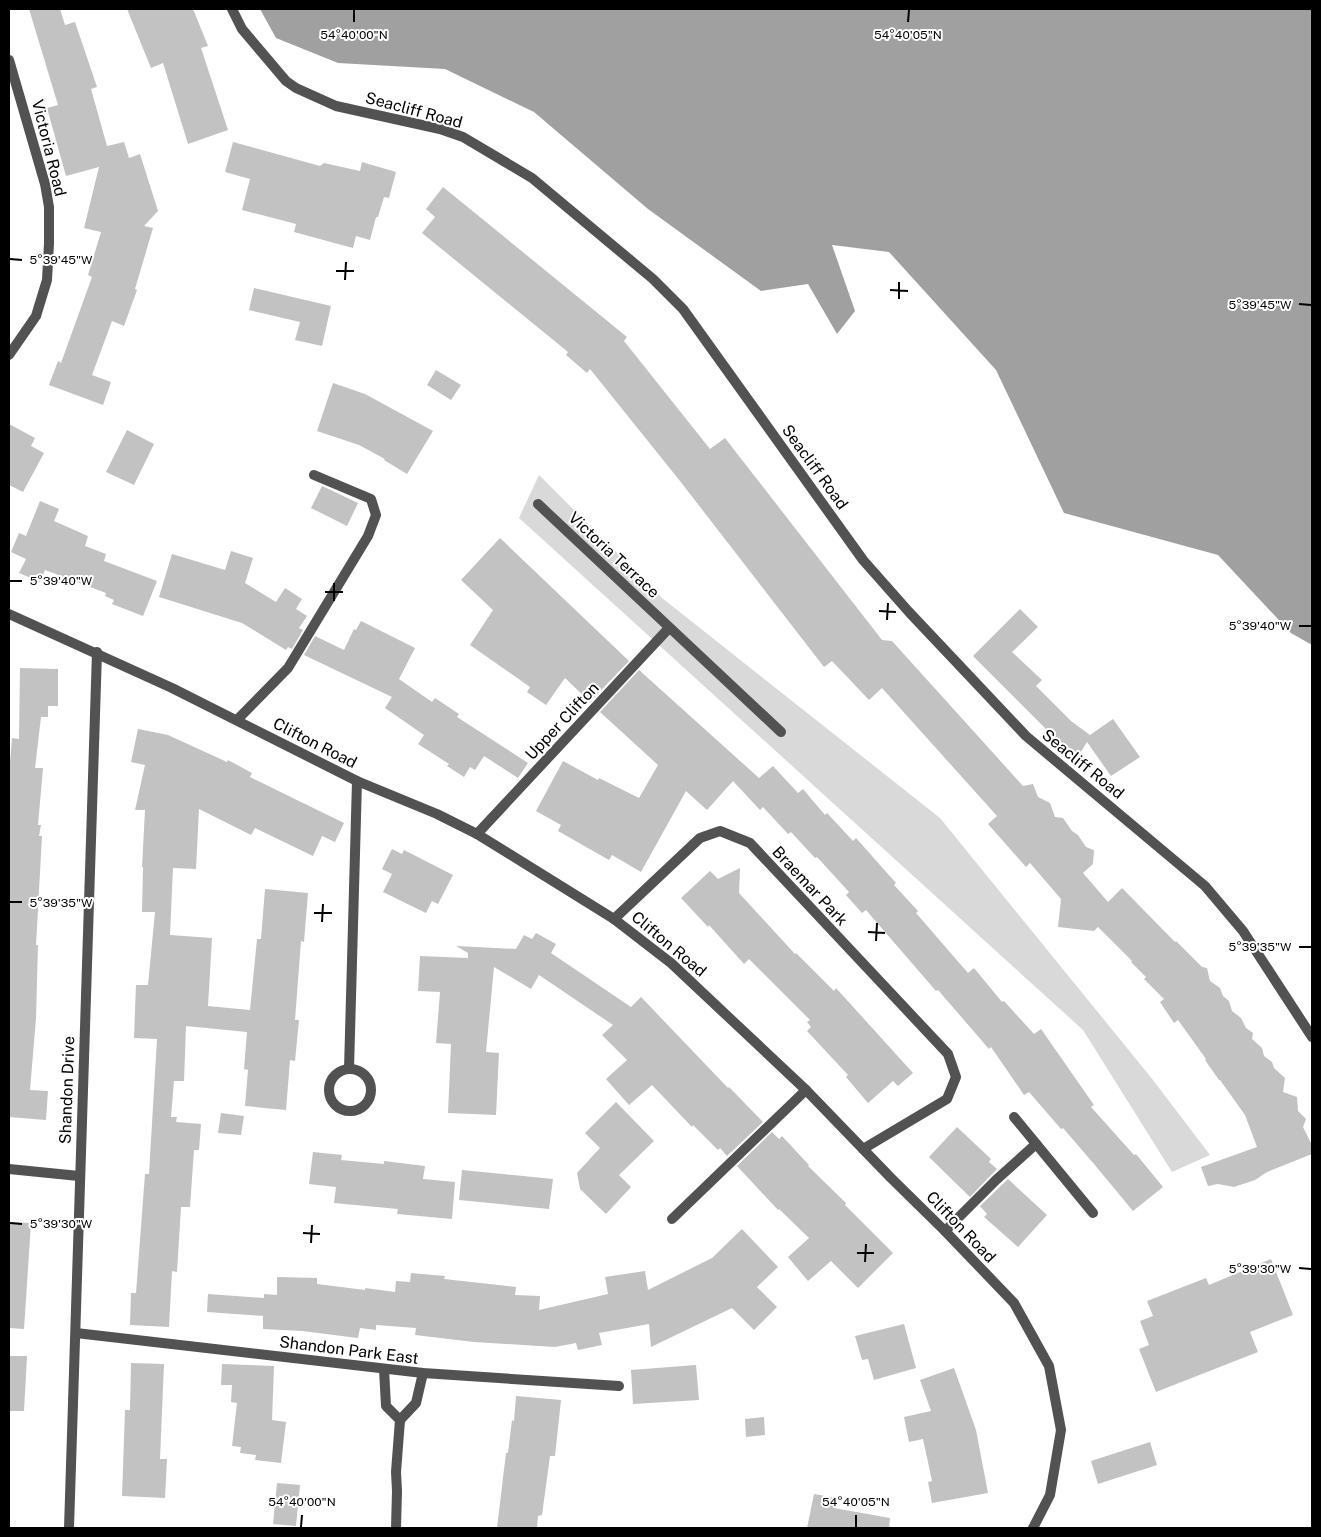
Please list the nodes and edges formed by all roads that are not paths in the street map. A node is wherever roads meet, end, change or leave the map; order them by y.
1 (232, 9) edge
2 (9, 60) edge
3 (9, 355) edge
4 (314, 475) dead end
5 (538, 504) dead end
6 (9, 614) edge
7 (669, 628) junction
8 (96, 652) junction
9 (237, 720) junction
10 (781, 732) dead end
11 (357, 781) junction
12 (477, 834) junction
13 (614, 919) junction
14 (1312, 1037) edge
15 (349, 1069) junction
16 (806, 1090) junction
17 (1014, 1117) dead end
18 (1036, 1144) junction
19 (863, 1149) junction
20 (9, 1169) edge
21 (79, 1176) junction
22 (1093, 1213) dead end
23 (672, 1219) dead end
24 (945, 1230) junction
25 (76, 1333) junction
26 (384, 1369) junction
27 (423, 1373) junction
28 (619, 1386) dead end
29 (400, 1420) junction
30 (69, 1528) edge
31 (396, 1528) edge
32 (1033, 1528) edge

1 - 14 street, Seacliff Road
2 - 3 street, Victoria Road
4 - 9 street
5 - 7 street, Victoria Terrace
6 - 8 street, Clifton Road
7 - 10 street, Victoria Terrace
7 - 12 street, Upper Clifton
8 - 9 street, Clifton Road
8 - 21 street, Shandon Drive
9 - 11 street, Clifton Road
11 - 12 street, Clifton Road
11 - 15 street
12 - 13 street, Clifton Road
13 - 16 street, Clifton Road
13 - 19 street, Braemar Park
15 - 15 street
16 - 19 street, Clifton Road
16 - 23 street
17 - 18 street
18 - 22 street
18 - 24 street
19 - 24 street, Clifton Road
20 - 21 street
21 - 25 street, Shandon Drive
24 - 32 street, Clifton Road
25 - 26 street, Shandon Park East
25 - 30 street, Shandon Drive
26 - 27 street, Shandon Park East
26 - 29 street
27 - 28 street, Shandon Park East
27 - 29 street
29 - 31 street

